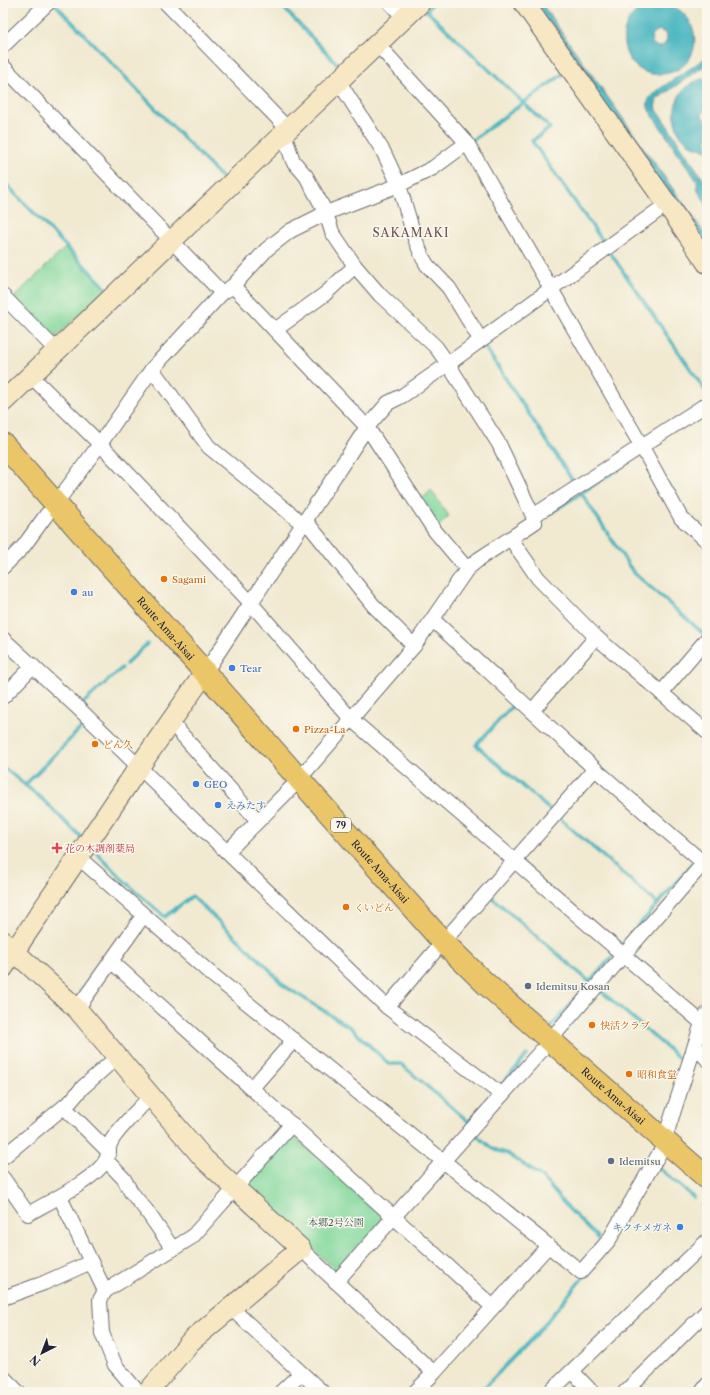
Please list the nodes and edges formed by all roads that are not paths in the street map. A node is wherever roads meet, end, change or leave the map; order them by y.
1 (48, 3) edge
2 (166, 3) edge
3 (390, 3) edge
4 (420, 3) edge
5 (524, 3) edge
6 (405, 18) junction
7 (378, 45) junction
8 (3, 46) edge
9 (3, 66) edge
10 (339, 82) junction
11 (286, 132) junction
12 (467, 143) junction
13 (399, 185) junction
14 (667, 204) junction
15 (326, 214) junction
16 (172, 241) junction
17 (707, 263) edge
18 (355, 266) junction
19 (228, 289) junction
20 (551, 289) junction
21 (3, 296) edge
22 (275, 330) junction
23 (480, 339) junction
24 (57, 351) junction
25 (448, 364) junction
26 (152, 369) junction
27 (31, 376) junction
28 (3, 402) edge
29 (705, 410) edge
30 (367, 427) junction
31 (3, 444) edge
32 (100, 444) junction
33 (642, 447) junction
34 (3, 465) edge
35 (50, 508) junction
36 (533, 516) junction
37 (304, 522) junction
38 (511, 539) junction
39 (707, 541) edge
40 (3, 567) edge
41 (467, 569) junction
42 (250, 602) junction
43 (433, 620) junction
44 (596, 637) junction
45 (707, 638) edge
46 (3, 639) edge
47 (414, 646) junction
48 (33, 666) junction
49 (201, 677) junction
50 (661, 693) junction
51 (3, 697) edge
52 (532, 711) junction
53 (351, 719) junction
54 (170, 721) junction
55 (707, 732) edge
56 (139, 767) junction
57 (595, 768) junction
58 (295, 783) junction
59 (258, 821) junction
60 (227, 852) junction
61 (78, 857) junction
62 (516, 860) junction
63 (706, 863) edge
64 (143, 916) junction
65 (9, 946) edge
66 (439, 946) junction
67 (625, 954) junction
68 (111, 961) junction
69 (3, 968) edge
70 (387, 1007) junction
71 (77, 1009) junction
72 (705, 1019) edge
73 (294, 1040) junction
74 (545, 1046) junction
75 (695, 1046) junction
76 (117, 1057) junction
77 (707, 1059) edge
78 (252, 1088) junction
79 (502, 1095) junction
80 (152, 1096) junction
81 (64, 1107) junction
82 (292, 1124) junction
83 (661, 1147) junction
84 (108, 1156) junction
85 (3, 1157) edge
86 (444, 1161) junction
87 (3, 1178) edge
88 (707, 1178) edge
89 (234, 1187) junction
90 (707, 1196) edge
91 (60, 1197) junction
92 (394, 1217) junction
93 (707, 1241) edge
94 (548, 1246) junction
95 (173, 1249) junction
96 (302, 1249) junction
97 (91, 1262) junction
98 (336, 1282) junction
99 (105, 1291) junction
100 (3, 1298) edge
101 (493, 1307) junction
102 (231, 1308) junction
103 (707, 1311) edge
104 (572, 1371) junction
105 (301, 1373) junction
106 (434, 1373) junction
107 (3, 1377) edge
108 (707, 1385) edge
109 (18, 1392) edge
110 (138, 1392) edge
111 (148, 1392) edge
112 (281, 1392) edge
113 (322, 1392) edge
114 (415, 1392) edge
115 (550, 1392) edge
116 (592, 1392) edge
117 (625, 1392) edge
118 (702, 1392) edge

1 - 8 street
2 - 11 street
3 - 6 street
4 - 6 street
5 - 14 street
6 - 7 street
7 - 10 street
7 - 12 street
9 - 16 street
10 - 11 street
10 - 13 street
11 - 15 street
11 - 16 street
12 - 13 street
12 - 20 street
13 - 15 street
13 - 23 street
14 - 17 street
14 - 20 street
15 - 18 street
15 - 19 street
16 - 19 street
16 - 24 street
18 - 22 street
18 - 25 street
19 - 22 street
19 - 26 street
20 - 23 street
20 - 33 street
21 - 24 street
22 - 30 street
23 - 25 street
24 - 27 street
25 - 30 street
25 - 36 street
26 - 32 street
26 - 37 street
27 - 28 street
27 - 32 street
29 - 33 street
30 - 37 street
30 - 41 street
31 - 35 main road, Route Ama-Aisai / 79
32 - 35 street
32 - 42 street
33 - 36 street
33 - 39 street
34 - 35 main road, Route Ama-Aisai / 79
35 - 40 street
35 - 49 main road, Route Ama-Aisai / 79
36 - 38 street
37 - 42 street
37 - 47 street
38 - 41 street
38 - 44 street
41 - 43 street
42 - 49 street
42 - 53 street
43 - 47 street
43 - 52 street
44 - 50 street
44 - 52 street
45 - 50 street
46 - 48 street
47 - 53 street
48 - 51 street
48 - 56 street
49 - 54 street
49 - 58 main road, Route Ama-Aisai / 79
50 - 55 street
52 - 57 street
53 - 58 street
53 - 62 street
54 - 56 street
54 - 59 street
56 - 60 street
56 - 61 street
57 - 62 street
57 - 63 street
58 - 59 street
58 - 66 main road, Route Ama-Aisai / 79
59 - 60 street
60 - 70 street
61 - 64 street
61 - 65 street
62 - 66 street
62 - 67 street
63 - 67 street
64 - 68 street
64 - 73 street
65 - 69 street
65 - 71 street
66 - 70 street
66 - 74 main road, Route Ama-Aisai / 79
67 - 72 street
67 - 74 street
68 - 71 street
68 - 78 street
70 - 79 street
71 - 76 street
72 - 75 street
73 - 78 street
73 - 86 street
74 - 79 street
74 - 83 main road, Route Ama-Aisai / 79
75 - 77 street
75 - 83 street
76 - 80 street
76 - 81 street
78 - 82 street
79 - 86 street
80 - 84 street
80 - 89 street
81 - 84 street
81 - 85 street
82 - 89 street
82 - 92 street
83 - 88 main road, Route Ama-Aisai / 79
83 - 90 main road, Route Ama-Aisai / 79
83 - 94 street
84 - 91 street
84 - 95 street
86 - 92 street
86 - 94 street
87 - 91 street
89 - 95 street
89 - 96 street
91 - 97 street
92 - 98 street
92 - 101 street
93 - 104 street
94 - 101 street
95 - 99 street
96 - 98 street
96 - 102 street
97 - 99 street
97 - 100 street
98 - 106 street
99 - 110 street
101 - 106 street
102 - 105 street
102 - 111 street
103 - 117 street
104 - 115 street
104 - 116 street
105 - 112 street
105 - 113 street
106 - 114 street
107 - 109 street
108 - 118 street

